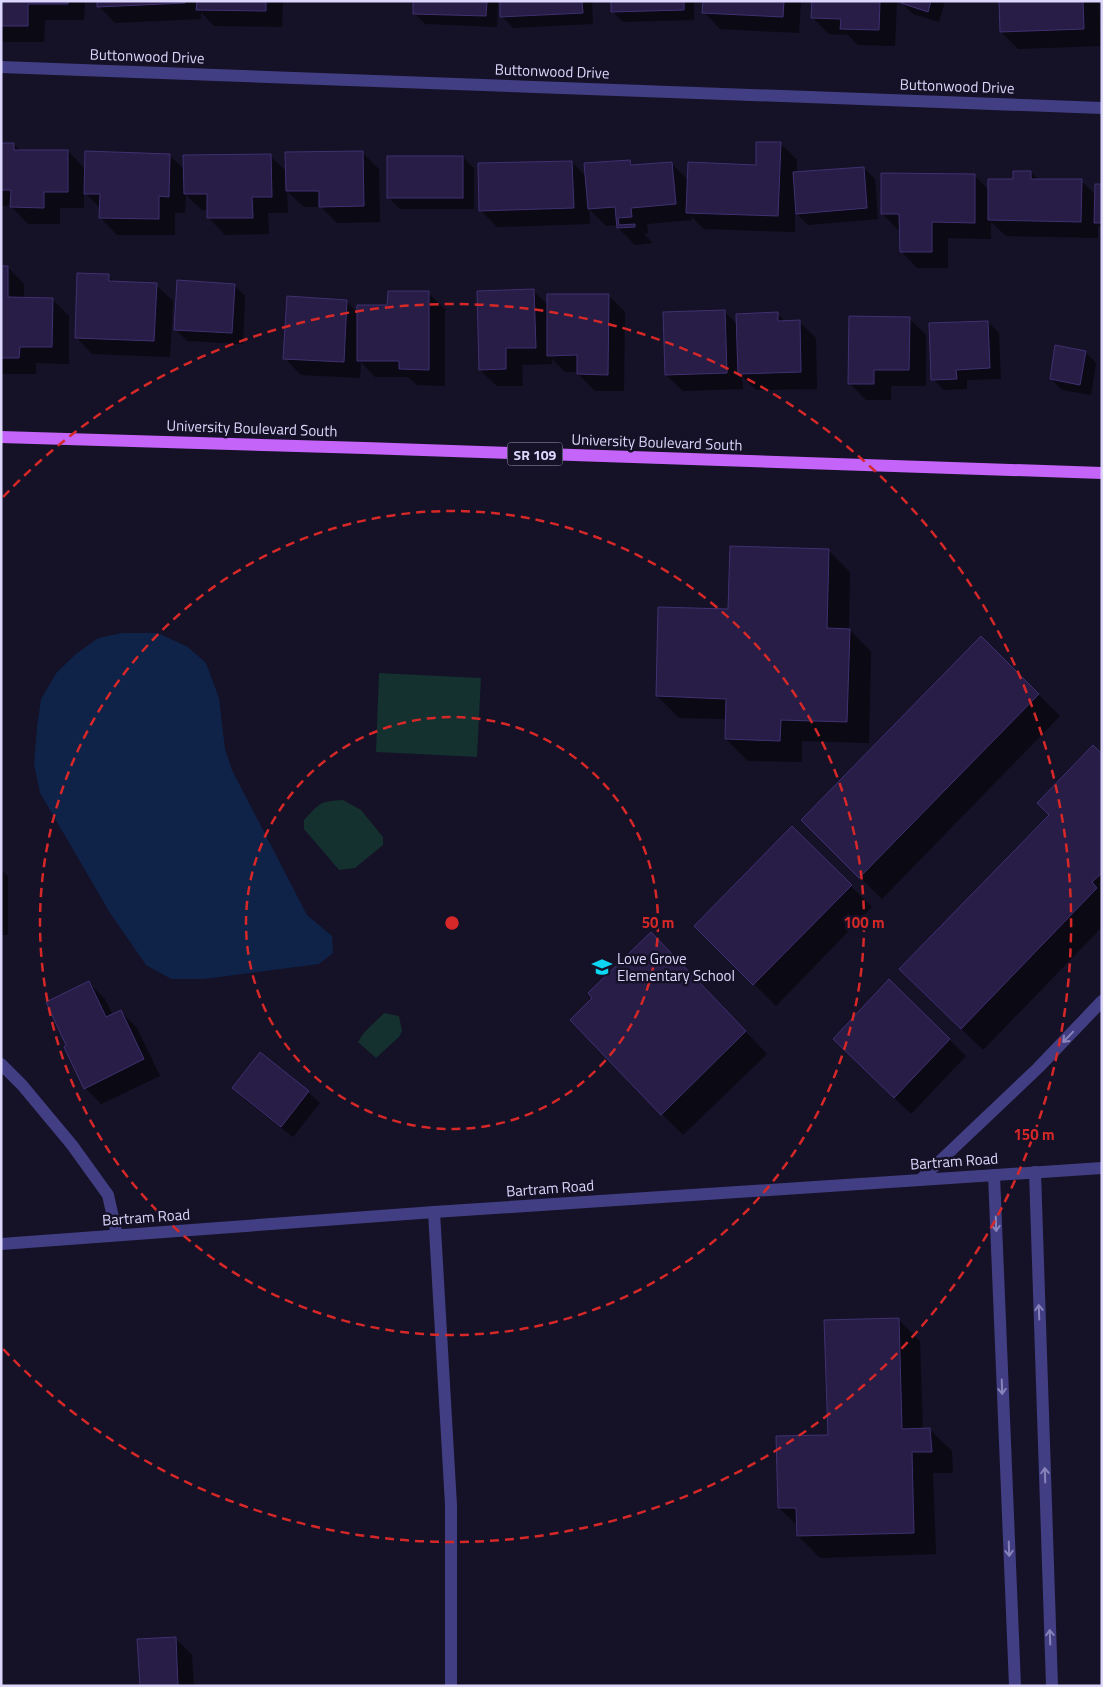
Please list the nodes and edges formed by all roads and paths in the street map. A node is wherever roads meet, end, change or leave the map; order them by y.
1 (1, 67) edge
2 (1102, 108) edge
3 (1, 437) edge
4 (1102, 473) edge
5 (1102, 1002) edge
6 (1, 1064) edge
7 (1102, 1168) edge
8 (1035, 1172) junction
9 (994, 1176) junction
10 (920, 1180) junction
11 (434, 1212) junction
12 (117, 1235) junction
13 (1, 1244) edge
14 (451, 1686) edge
15 (1015, 1686) edge
16 (1052, 1686) edge

1 - 2 street, Buttonwood Drive
3 - 4 main road, University Boulevard South / SR 109
5 -> 10 street
6 - 12 street
7 - 8 street, Bartram Road
8 - 9 street, Bartram Road
16 -> 8 street
9 - 10 street, Bartram Road
9 -> 15 street
10 - 11 street, Bartram Road
11 - 12 street, Bartram Road
11 - 14 street
12 - 13 street, Bartram Road

